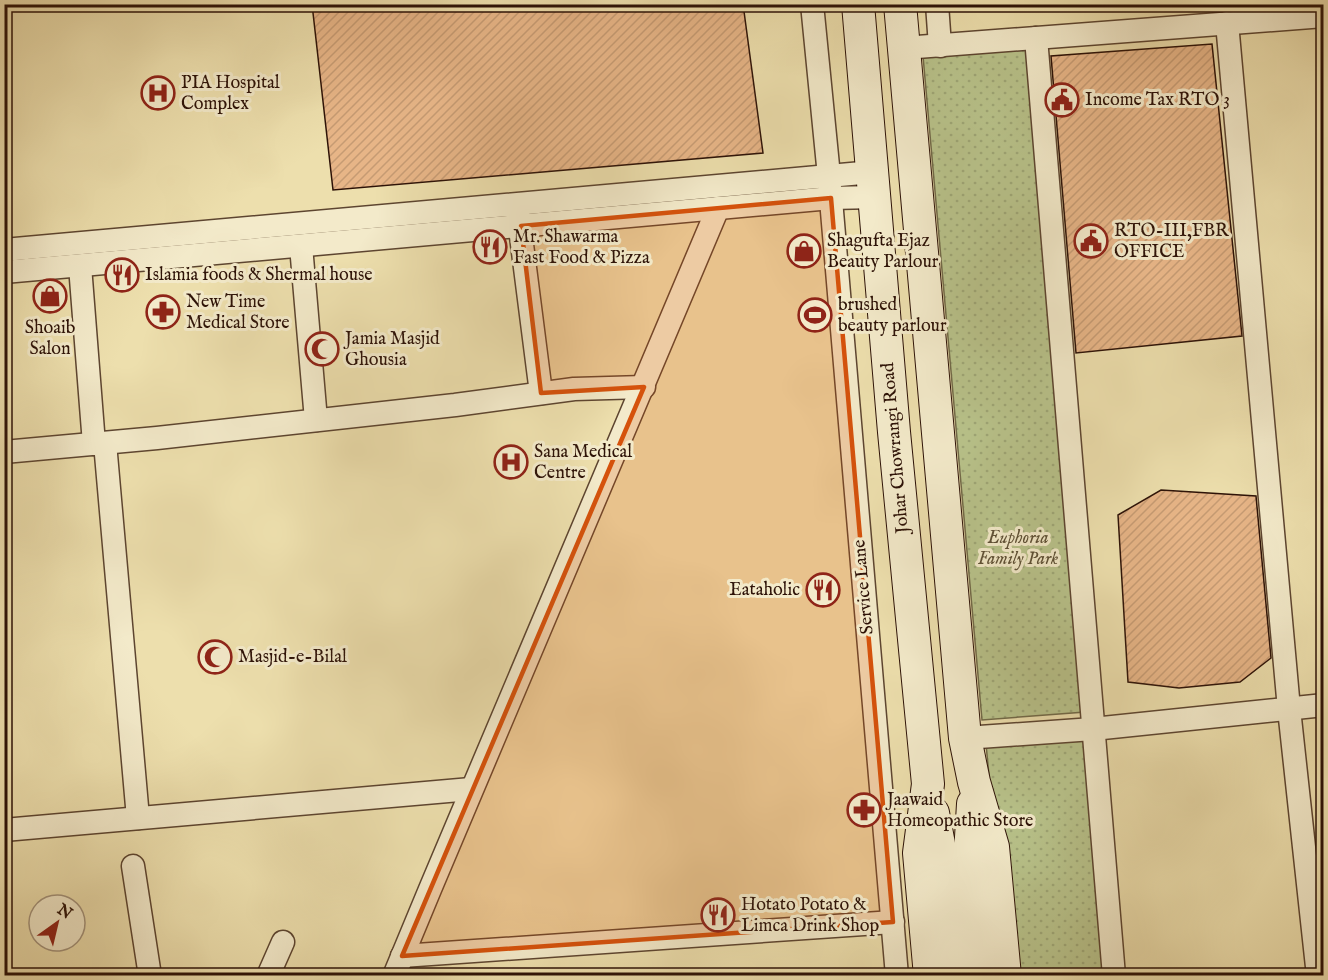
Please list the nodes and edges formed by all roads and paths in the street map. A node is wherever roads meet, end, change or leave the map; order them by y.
1 (813, 4) edge
2 (858, 4) edge
3 (900, 4) edge
4 (937, 4) edge
5 (1323, 16) edge
6 (1227, 23) junction
7 (1036, 38) junction
8 (940, 46) junction
9 (904, 48) junction
10 (874, 185) junction
11 (830, 187) junction
12 (718, 208) junction
13 (518, 215) junction
14 (301, 246) junction
15 (4, 250) edge
16 (80, 266) junction
17 (4, 273) edge
18 (644, 387) junction
19 (541, 393) junction
20 (316, 420) junction
21 (99, 443) junction
22 (4, 452) edge
23 (1323, 705) edge
24 (1289, 709) junction
25 (1093, 729) junction
26 (965, 738) junction
27 (974, 782) junction
28 (928, 784) junction
29 (471, 789) junction
30 (138, 818) junction
31 (4, 830) edge
32 (134, 866) dead end
33 (893, 922) junction
34 (283, 942) dead end
35 (398, 966) edge
36 (150, 975) edge
37 (268, 975) edge
38 (897, 975) edge
39 (930, 975) edge
40 (953, 975) edge
41 (980, 975) edge
42 (1005, 975) edge
43 (1114, 975) edge
44 (1318, 975) edge

1 - 11 street, Service Lane
2 - 10 main road, Johar Chowrangi Road
3 - 9 main road
4 - 8 street
5 - 6 street
6 - 7 street
6 - 24 street
7 - 8 street
7 - 25 street
8 - 9 street
9 - 26 main road
10 - 11 street
10 - 28 main road, Johar Chowrangi Road
11 - 12 street
11 - 13 street
11 - 33 street, Service Lane
12 - 13 street
12 - 18 street
13 - 14 street
13 - 15 street
13 - 19 street
14 - 16 street
14 - 20 street
16 - 17 street
16 - 21 street
18 - 19 street
18 - 29 street
19 - 20 street
20 - 21 street
21 - 22 street
21 - 30 street
23 - 24 street
24 - 25 street
24 - 44 street
25 - 26 street
25 - 43 street
26 - 27 main road
27 - 41 main road
27 - 42 main road
28 - 39 main road, Johar Chowrangi Road
28 - 40 main road, Johar Chowrangi Road
29 - 30 street
29 - 35 street
30 - 31 street
32 - 36 street
33 - 35 street
33 - 38 street, Service Lane
34 - 37 street

